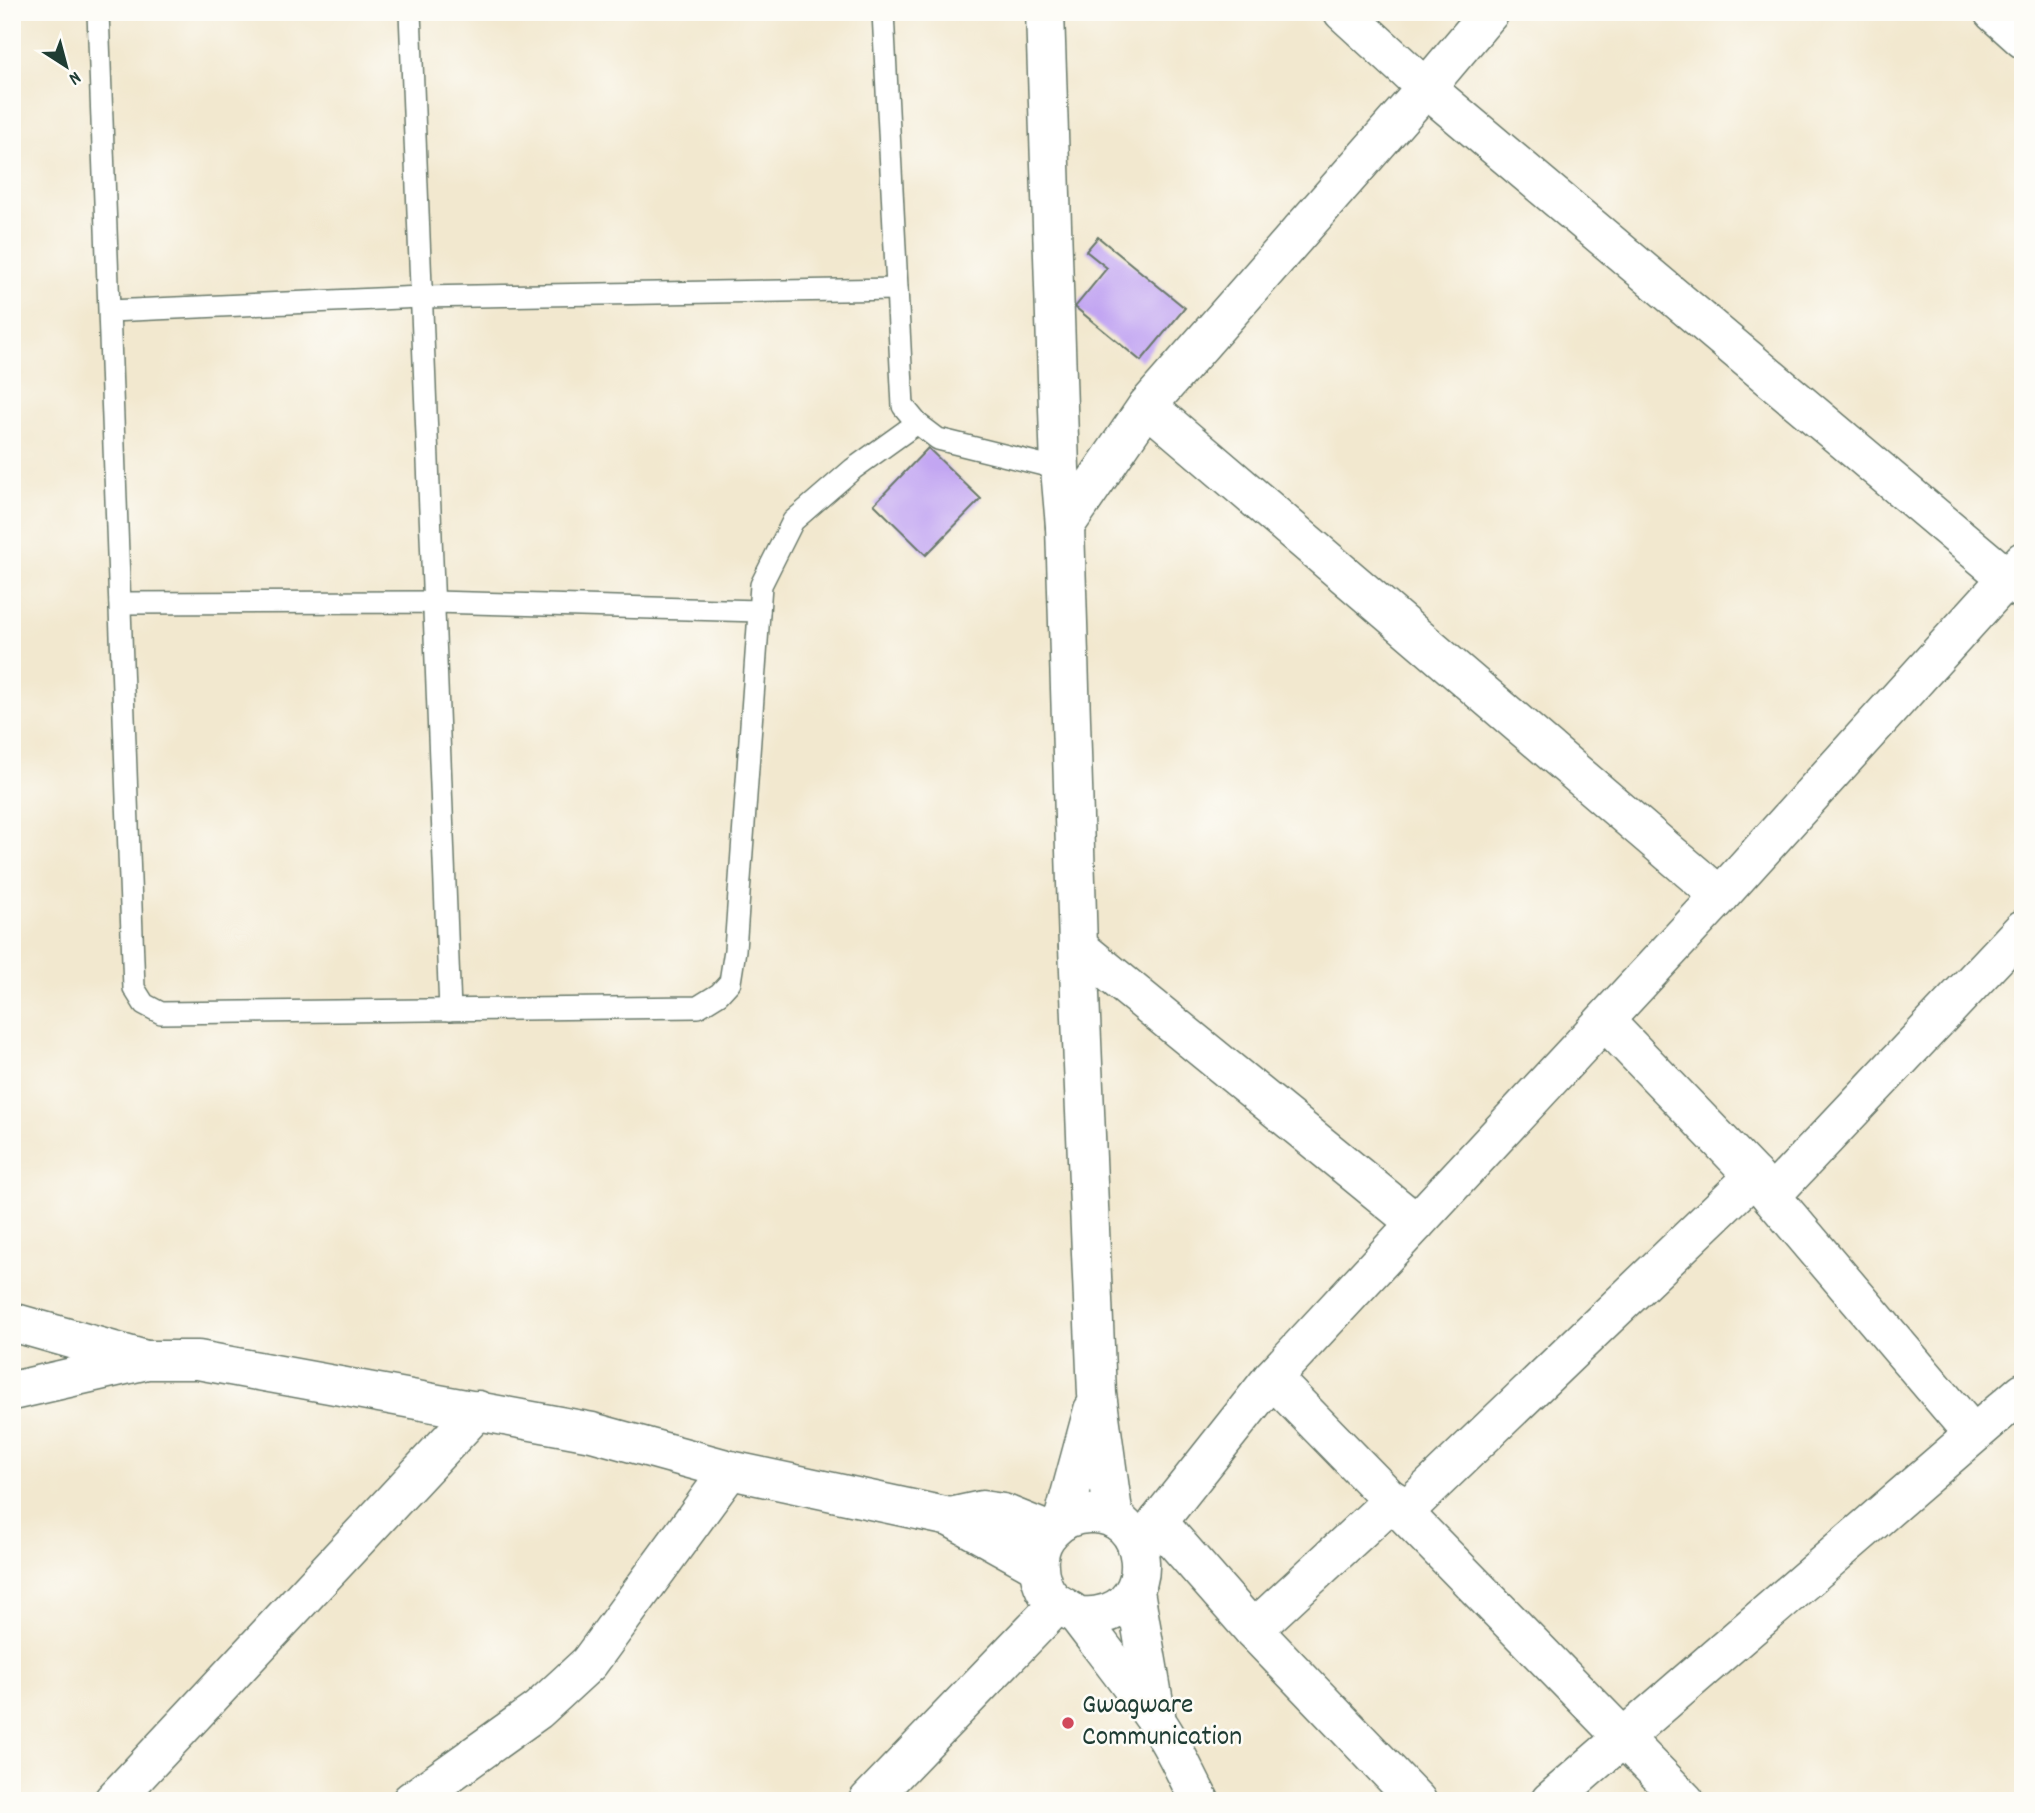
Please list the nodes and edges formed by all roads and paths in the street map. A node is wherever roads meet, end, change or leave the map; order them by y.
1 (98, 12) edge
2 (410, 12) edge
3 (883, 12) edge
4 (1045, 12) edge
5 (1343, 12) edge
6 (1490, 12) edge
7 (1993, 12) edge
8 (2023, 39) edge
9 (1426, 88) junction
10 (897, 289) junction
11 (421, 297) junction
12 (110, 311) junction
13 (1147, 406) junction
14 (918, 423) junction
15 (1060, 469) junction
16 (1065, 526) junction
17 (2018, 577) edge
18 (434, 602) junction
19 (120, 603) junction
20 (759, 611) junction
21 (1720, 896) junction
22 (2023, 929) edge
23 (1078, 947) junction
24 (450, 1010) junction
25 (1605, 1021) junction
26 (1763, 1186) junction
27 (1416, 1223) junction
28 (12, 1322) edge
29 (147, 1360) junction
30 (1272, 1378) junction
31 (12, 1391) edge
32 (2023, 1392) edge
33 (1097, 1394) junction
34 (478, 1410) junction
35 (1973, 1434) junction
36 (730, 1470) junction
37 (1398, 1506) junction
38 (1114, 1519) junction
39 (1149, 1535) junction
40 (1050, 1540) junction
41 (1135, 1591) junction
42 (1068, 1610) junction
43 (1253, 1630) junction
44 (1158, 1723) junction
45 (1624, 1737) junction
46 (113, 1801) edge
47 (411, 1801) edge
48 (868, 1801) edge
49 (1200, 1801) edge
50 (1417, 1801) edge
51 (1550, 1801) edge
52 (1685, 1801) edge

1 - 12 lane
2 - 11 lane
3 - 10 lane
4 - 15 street
5 - 9 street
6 - 9 street
7 - 8 street
9 - 13 street
9 - 17 street
10 - 11 lane
10 - 14 lane
11 - 12 lane
11 - 18 lane
12 - 19 lane
13 - 16 street
13 - 21 street
14 - 15 lane
14 - 20 lane
15 - 16 street
16 - 23 street
17 - 21 street
18 - 19 lane
18 - 20 lane
18 - 24 lane
19 - 24 lane
20 - 24 lane
21 - 25 street
22 - 26 street
23 - 27 street
23 - 33 street
25 - 26 street
25 - 27 street
26 - 35 street
26 - 37 street
27 - 30 street
28 - 29 street
29 - 31 street
29 - 34 street
30 - 37 street
30 - 39 street
32 - 35 street
33 - 38 street
33 - 40 street
34 - 36 street
34 - 46 street
35 - 45 street
36 - 40 street
36 - 47 street
37 - 43 street
37 - 45 street
38 - 39 street
38 - 40 street
39 - 41 street
39 - 43 street
40 - 42 street
41 - 42 street
41 - 44 street
42 - 44 street
42 - 48 street
43 - 50 street
44 - 49 street
45 - 51 street
45 - 52 street

